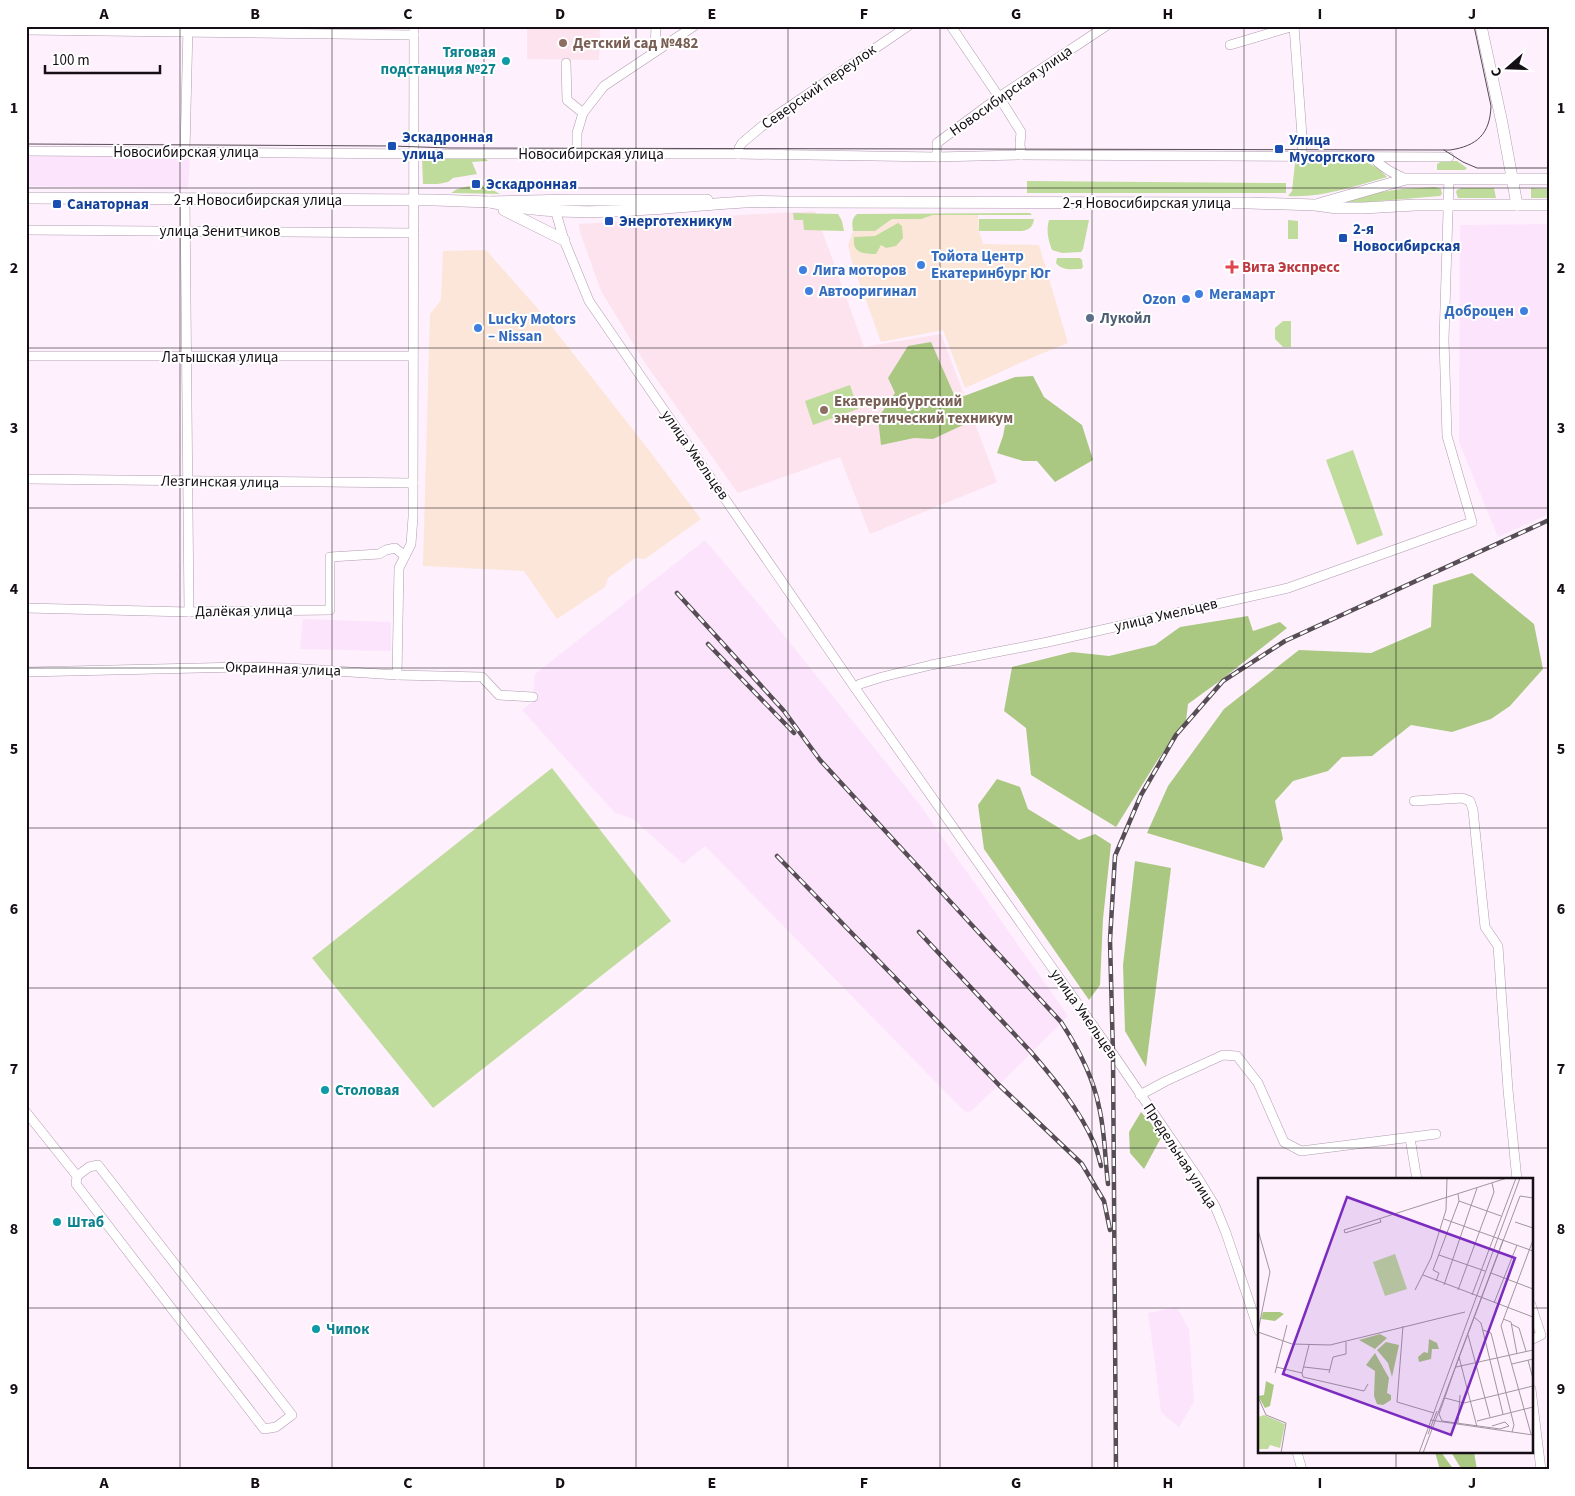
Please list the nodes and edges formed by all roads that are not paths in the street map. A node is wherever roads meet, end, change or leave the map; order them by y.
1 (656, 26) edge
2 (694, 26) edge
3 (908, 26) edge
4 (951, 26) edge
5 (1106, 26) edge
6 (1294, 26) edge
7 (1481, 26) edge
8 (188, 29) edge
9 (26, 30) edge
10 (414, 30) edge
11 (1230, 45) dead end
12 (655, 52) junction
13 (566, 63) dead end
14 (999, 97) junction
15 (583, 113) junction
16 (26, 151) edge
17 (185, 151) junction
18 (413, 154) junction
19 (577, 154) junction
20 (738, 154) junction
21 (1021, 155) junction
22 (1302, 156) junction
23 (937, 157) junction
24 (1373, 157) junction
25 (1449, 157) dead end
26 (1512, 178) junction
27 (1549, 178) edge
28 (1406, 179) junction
29 (1449, 179) junction
30 (26, 198) edge
31 (185, 200) junction
32 (414, 200) junction
33 (553, 200) junction
34 (489, 202) junction
35 (745, 202) junction
36 (1315, 205) junction
37 (1449, 205) junction
38 (1517, 205) junction
39 (1549, 205) edge
40 (555, 212) junction
41 (26, 230) edge
42 (185, 230) junction
43 (414, 233) junction
44 (564, 240) junction
45 (26, 356) edge
46 (413, 356) junction
47 (186, 357) junction
48 (26, 479) edge
49 (188, 482) junction
50 (413, 484) junction
51 (405, 556) junction
52 (26, 608) edge
53 (189, 612) junction
54 (26, 672) edge
55 (397, 675) junction
56 (855, 688) junction
57 (533, 697) dead end
58 (1414, 801) dead end
59 (1140, 1095) junction
60 (26, 1112) edge
61 (1436, 1134) dead end
62 (1410, 1138) junction
63 (77, 1176) junction
64 (1417, 1178) edge
65 (1517, 1178) edge
66 (1532, 1307) edge
67 (1258, 1328) edge
68 (1532, 1340) edge
69 (1532, 1397) edge
70 (1298, 1454) edge
71 (1302, 1470) edge
72 (1541, 1470) edge

1 - 12 street
2 - 12 street
3 - 20 street, Северский переулок
4 - 14 street
5 - 14 street, Новосибирская улица
6 - 11 street
6 - 22 street
7 - 26 main road
8 - 9 street
8 - 10 street
8 - 17 street
10 - 18 street
12 - 15 street
13 - 15 street
14 - 21 street
14 - 23 street, Новосибирская улица
15 - 19 street
16 - 17 street, Новосибирская улица
17 - 18 street, Новосибирская улица
18 - 19 street, Новосибирская улица
18 - 32 street
19 - 20 street, Новосибирская улица
20 - 23 street, Новосибирская улица
21 - 22 street
21 - 23 street
22 - 24 street
24 - 25 street
24 - 28 street
26 - 27 main road
26 - 29 main road
26 - 38 main road
28 - 29 main road
28 - 36 main road
29 - 37 street
30 - 31 main road, 2-я Новосибирская улица
31 - 32 main road, 2-я Новосибирская улица
31 - 42 street
32 - 34 main road, 2-я Новосибирская улица
32 - 43 street
33 - 34 main road, 2-я Новосибирская улица
33 - 35 main road, 2-я Новосибирская улица
33 - 40 street, улица Умельцев
34 - 40 main road, 2-я Новосибирская улица
34 - 44 main road
35 - 36 main road, 2-я Новосибирская улица
35 - 40 main road, 2-я Новосибирская улица
36 - 37 main road, 2-я Новосибирская улица
37 - 38 main road, 2-я Новосибирская улица
37 - 56 street, улица Умельцев
38 - 39 main road, 2-я Новосибирская улица
40 - 44 street, улица Умельцев
41 - 42 street, улица Зенитчиков
42 - 43 street, улица Зенитчиков
42 - 47 street
43 - 46 street
44 - 56 street, улица Умельцев
45 - 47 street, Латышская улица
46 - 47 street, Латышская улица
46 - 50 street
47 - 49 street
48 - 49 street, Лезгинская улица
49 - 50 street, Лезгинская улица
49 - 53 street
50 - 51 street
51 - 53 street, Далёкая улица
51 - 55 street
52 - 53 street, Далёкая улица
54 - 55 street, Окраинная улица
55 - 57 street, Окраинная улица
56 - 59 street, улица Умельцев
58 - 65 street
59 - 62 street
59 - 67 street, Предельная улица
60 - 63 street
61 - 62 street
62 - 64 street
63 - 63 street
66 - 68 street
69 - 72 street
70 - 71 street

